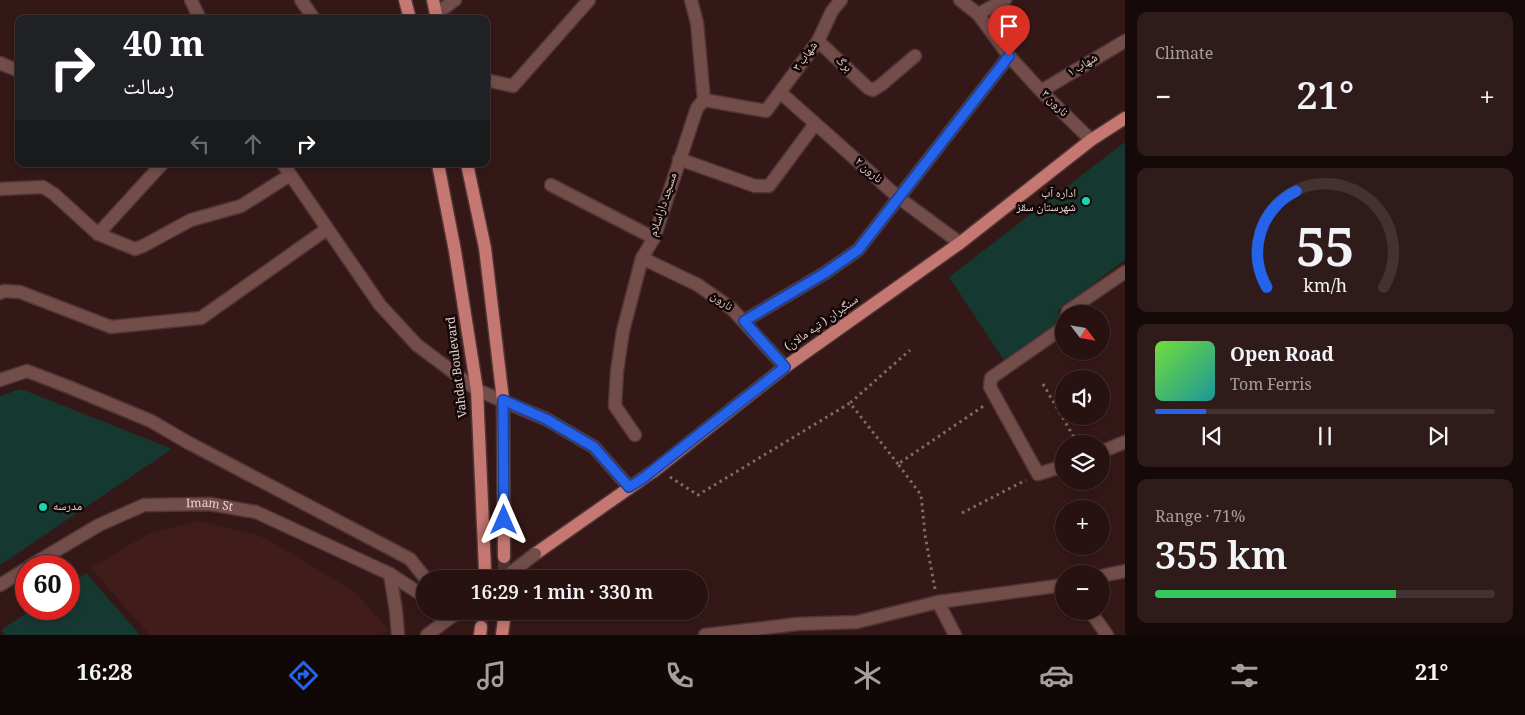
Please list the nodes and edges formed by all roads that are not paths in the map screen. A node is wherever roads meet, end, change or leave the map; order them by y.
1 (191, 0) edge
2 (301, 0) edge
3 (405, 0) edge
4 (432, 0) edge
5 (455, 0) edge
6 (589, 0) edge
7 (690, 0) edge
8 (841, 0) edge
9 (960, 0) edge
10 (1005, 0) edge
11 (829, 6) edge
12 (978, 14) junction
13 (198, 15) edge
14 (311, 15) edge
15 (409, 15) edge
16 (437, 15) edge
17 (438, 15) edge
18 (1125, 40) edge
19 (818, 41) junction
20 (915, 56) dead end
21 (1009, 56) junction
22 (0, 63) edge
23 (15, 69) edge
24 (490, 81) edge
25 (1041, 91) junction
26 (780, 93) junction
27 (704, 100) junction
28 (1125, 118) edge
29 (815, 124) junction
30 (1091, 140) junction
31 (679, 159) junction
32 (159, 167) edge
33 (285, 167) edge
34 (439, 167) edge
35 (468, 167) edge
36 (290, 175) junction
37 (551, 185) dead end
38 (0, 189) edge
39 (899, 198) junction
40 (327, 229) junction
41 (98, 234) junction
42 (654, 238) junction
43 (960, 244) junction
44 (642, 258) junction
45 (1125, 272) edge
46 (0, 293) edge
47 (1077, 305) edge
48 (744, 321) junction
49 (1055, 333) edge
50 (785, 367) junction
51 (0, 380) edge
52 (477, 390) junction
53 (503, 400) junction
54 (635, 434) dead end
55 (1125, 442) edge
56 (1110, 448) edge
57 (1055, 469) edge
58 (629, 487) junction
59 (536, 554) joint
60 (49, 555) edge
61 (504, 557) tunnel mouth
62 (419, 570) edge
63 (485, 570) dead end
64 (515, 570) edge
65 (1125, 571) edge
66 (390, 574) junction
67 (1110, 574) edge
68 (15, 576) edge
69 (0, 585) edge
70 (1055, 586) edge
71 (416, 591) edge
72 (938, 602) junction
73 (444, 620) edge
74 (504, 620) edge
75 (1096, 620) edge
76 (797, 624) junction
77 (398, 635) edge
78 (427, 635) edge
79 (502, 635) edge
80 (705, 635) edge
81 (805, 635) edge
82 (955, 635) edge
83 (1107, 635) edge

1 - 13 street
2 - 14 street
3 - 15 main road
4 - 16 main road
5 - 17 street
6 - 24 street
7 - 27 street
8 - 11 street, شهاب ۳
9 - 12 street, نارون ۳
10 - 12 street
11 - 19 street, شهاب ۳
12 - 21 street, نارون ۳
18 - 25 street, شهاب ۱
19 - 20 street, برگ
19 - 26 street, شهاب ۳
21 - 25 street, نارون ۳
21 - 39 street
22 - 23 street
25 - 30 street, نارون ۳
26 - 27 street, شهاب ۳
26 - 29 street, نارون ۲
27 - 31 street, مسجد داراسلام
28 - 30 main road, سنگبران ( تپه مالان)
29 - 31 street
29 - 39 street, نارون ۲
30 - 43 main road, سنگبران ( تپه مالان)
31 - 42 street, مسجد داراسلام
32 - 41 street
33 - 36 street
34 - 52 main road, Vahdat Boulevard
35 - 53 main road
36 - 40 street
36 - 41 street
37 - 42 street
38 - 41 street
39 - 43 street, نارون ۲
39 - 48 street
40 - 46 street
40 - 52 street
42 - 44 street, مسجد داراسلام
43 - 50 main road, سنگبران ( تپه مالان)
44 - 48 street, نارون
44 - 54 street, مسجد داراسلام
45 - 47 street
48 - 50 street, نارون
49 - 57 street
50 - 58 main road, سنگبران ( تپه مالان)
51 - 62 street
52 - 53 street
52 - 63 main road, Vahdat Boulevard
53 - 58 street
53 - 61 main road
55 - 56 street
58 - 59 main road, سنگبران ( تپه مالان)
59 - 64 street, bridge
60 - 66 street, Imam St
65 - 67 street
66 - 71 street, Imam St
66 - 77 street
68 - 69 street
70 - 72 street
72 - 76 street
72 - 82 street
73 - 78 street
74 - 79 main road
75 - 83 street
76 - 80 street
76 - 81 street

